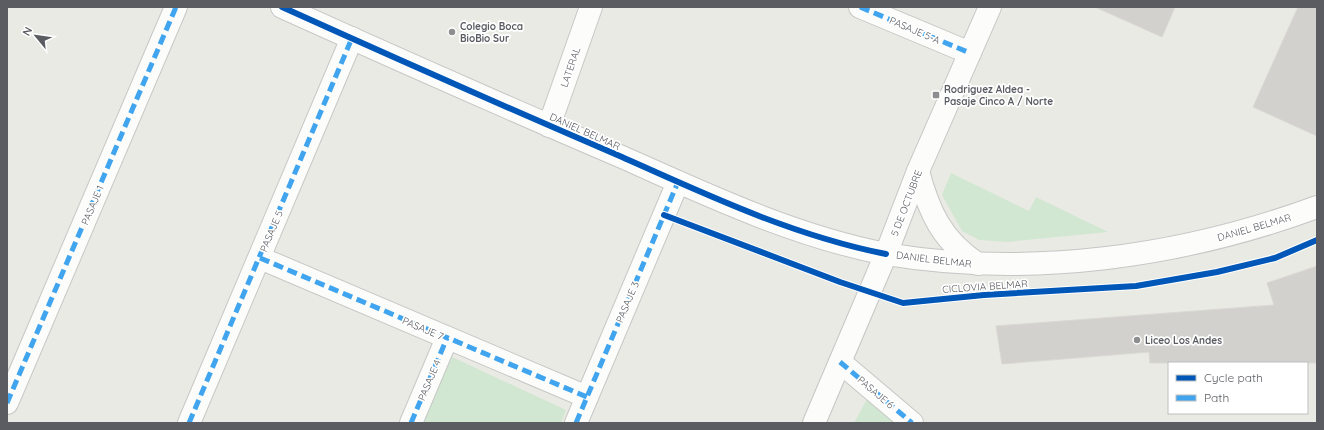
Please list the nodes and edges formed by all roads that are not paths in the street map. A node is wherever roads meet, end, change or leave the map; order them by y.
1 (176, 7) edge
2 (282, 7) edge
3 (591, 7) edge
4 (860, 7) edge
5 (990, 7) edge
6 (352, 38) junction
7 (970, 53) junction
8 (550, 126) junction
9 (918, 171) junction
10 (678, 182) junction
11 (1317, 207) edge
12 (886, 254) junction
13 (260, 258) junction
14 (978, 264) junction
15 (447, 338) junction
16 (840, 362) junction
17 (587, 397) junction
18 (7, 403) edge
19 (189, 423) edge
20 (411, 423) edge
21 (576, 423) edge
22 (814, 423) edge
23 (912, 423) edge

1 - 18 street, PASAJE 1
2 - 6 street, DANIEL BELMAR
3 - 8 street, LATERAL
4 - 7 street, PASAJE 5-A
5 - 7 street, 5 DE OCTUBRE
6 - 8 street, DANIEL BELMAR
6 - 13 street, PASAJE 5
7 - 9 street, 5 DE OCTUBRE
8 - 10 street, DANIEL BELMAR
9 - 12 street, 5 DE OCTUBRE
9 - 14 street
10 - 12 street, DANIEL BELMAR
10 - 17 street, PASAJE 3
11 - 14 street, DANIEL BELMAR
12 - 14 street, DANIEL BELMAR
12 - 16 street, 5 DE OCTUBRE
13 - 15 street, PASAJE 7
13 - 19 street, PASAJE 5
15 - 17 street, PASAJE 7
15 - 20 street, PASAJE 4
16 - 22 street, 5 DE OCTUBRE
16 - 23 street, PASAJE 6
17 - 21 street, PASAJE 3

